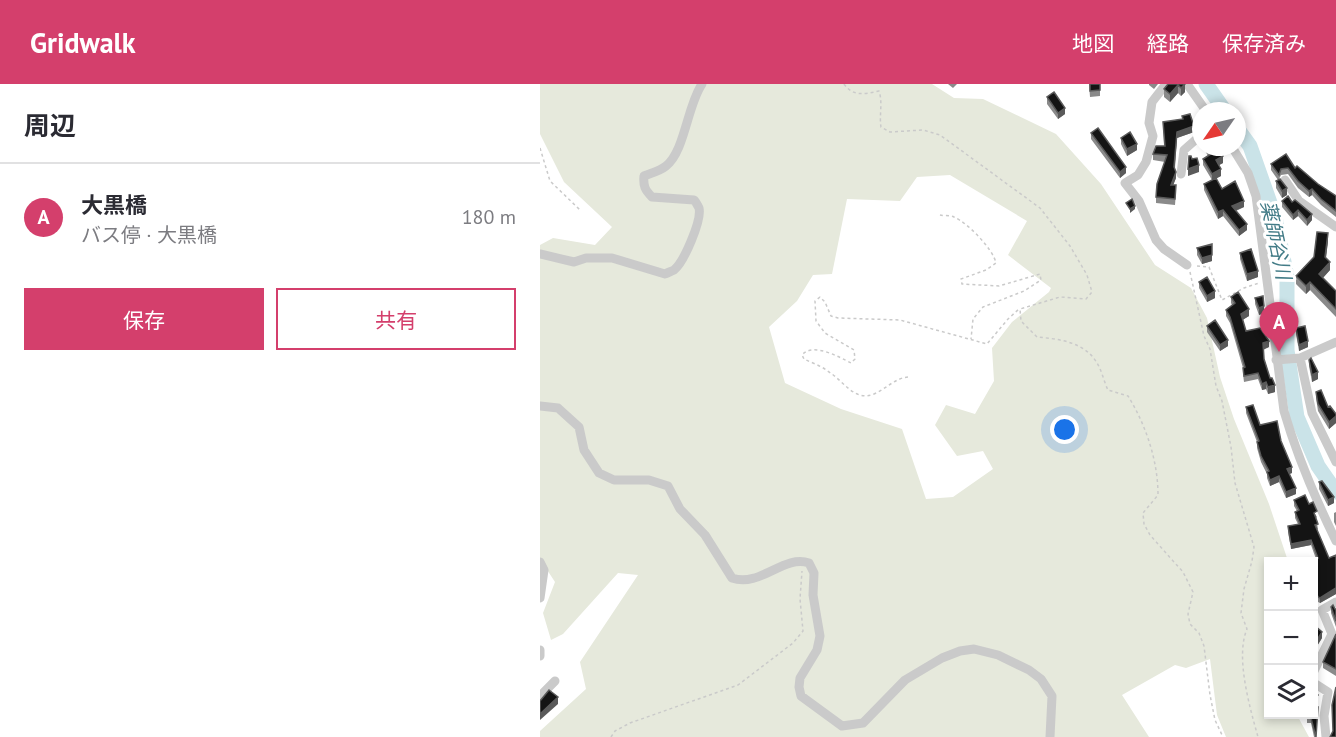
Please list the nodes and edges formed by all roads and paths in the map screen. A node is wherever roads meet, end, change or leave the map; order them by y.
1 (702, 84) edge
2 (844, 84) edge
3 (1166, 84) edge
4 (1187, 84) edge
5 (1200, 102) edge
6 (1192, 143) edge
7 (540, 148) edge
8 (1238, 156) edge
9 (1180, 174) dead end
10 (1285, 180) dead end
11 (580, 210) dead end
12 (940, 215) dead end
13 (1336, 227) edge
14 (540, 254) edge
15 (1188, 265) junction
16 (1266, 280) junction
17 (1020, 309) junction
18 (971, 340) junction
19 (1336, 342) edge
20 (1298, 358) junction
21 (1278, 360) junction
22 (908, 377) dead end
23 (540, 406) edge
24 (1336, 462) edge
25 (1336, 540) edge
26 (802, 561) junction
27 (540, 562) edge
28 (540, 598) edge
29 (1336, 602) edge
30 (540, 650) edge
31 (540, 656) edge
32 (1317, 665) edge
33 (555, 681) dead end
34 (1318, 686) edge
35 (540, 696) edge
36 (611, 737) edge
37 (1050, 737) edge
38 (1223, 737) edge
39 (1258, 737) edge
40 (1326, 737) edge

1 - 14 street
2 - 17 path
3 - 15 street
4 - 5 street
6 - 9 street
7 - 11 path
8 - 16 street
10 - 13 street
12 - 18 path
15 - 16 path
15 - 39 path
16 - 21 street
17 - 18 path
17 - 38 path
18 - 22 path
19 - 20 street
20 - 21 street
20 - 24 street
21 - 25 street
23 - 26 street
26 - 36 path
26 - 37 street
27 - 28 street
29 - 32 street
30 - 31 street
33 - 35 street
34 - 40 street

